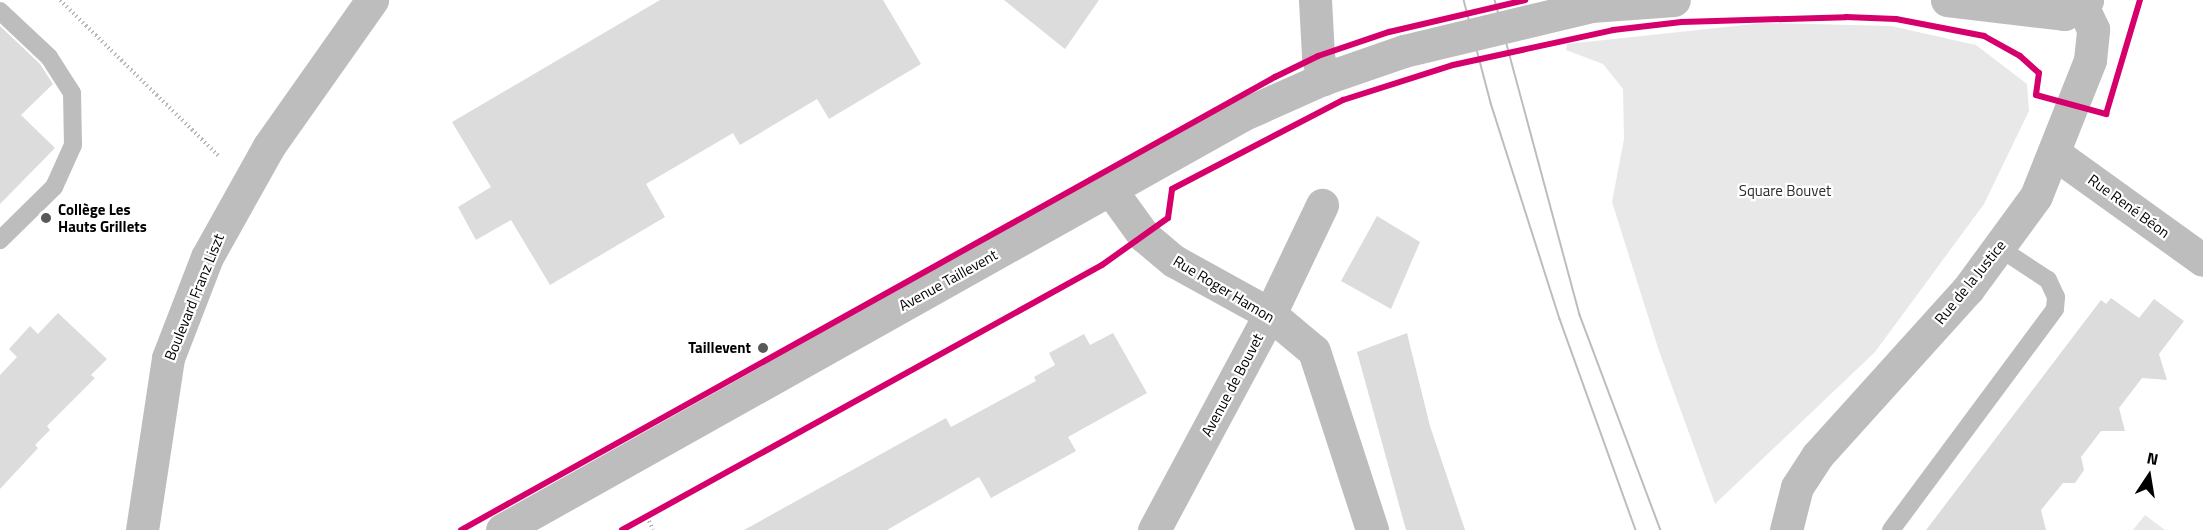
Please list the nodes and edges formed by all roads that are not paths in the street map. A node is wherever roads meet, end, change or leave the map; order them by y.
1 (372, 0) edge
2 (1315, 0) edge
3 (1674, 0) edge
4 (1947, 0) edge
5 (2085, 2) edge
6 (0, 11) edge
7 (1323, 79) junction
8 (2054, 153) junction
9 (1110, 189) junction
10 (1322, 205) dead end
11 (0, 240) edge
12 (1998, 247) junction
13 (2203, 260) edge
14 (1270, 314) junction
15 (142, 530) edge
16 (502, 530) edge
17 (1154, 530) edge
18 (1372, 530) edge
19 (1786, 530) edge
20 (1891, 530) edge

1 - 15 street, Boulevard Franz Liszt
2 - 7 street
3 - 7 street, Avenue Taillevent
4 - 5 street
5 - 8 street, Rue de la Justice
6 - 11 lane
7 - 9 street, Avenue Taillevent
8 - 12 street, Rue de la Justice
8 - 13 street, Rue René Béon
9 - 14 street, Rue Roger Hamon
9 - 16 street, Avenue Taillevent
10 - 14 street, Avenue de Bouvet
12 - 19 street, Rue de la Justice
12 - 20 lane
14 - 17 street, Avenue de Bouvet
14 - 18 street, Rue Roger Hamon

